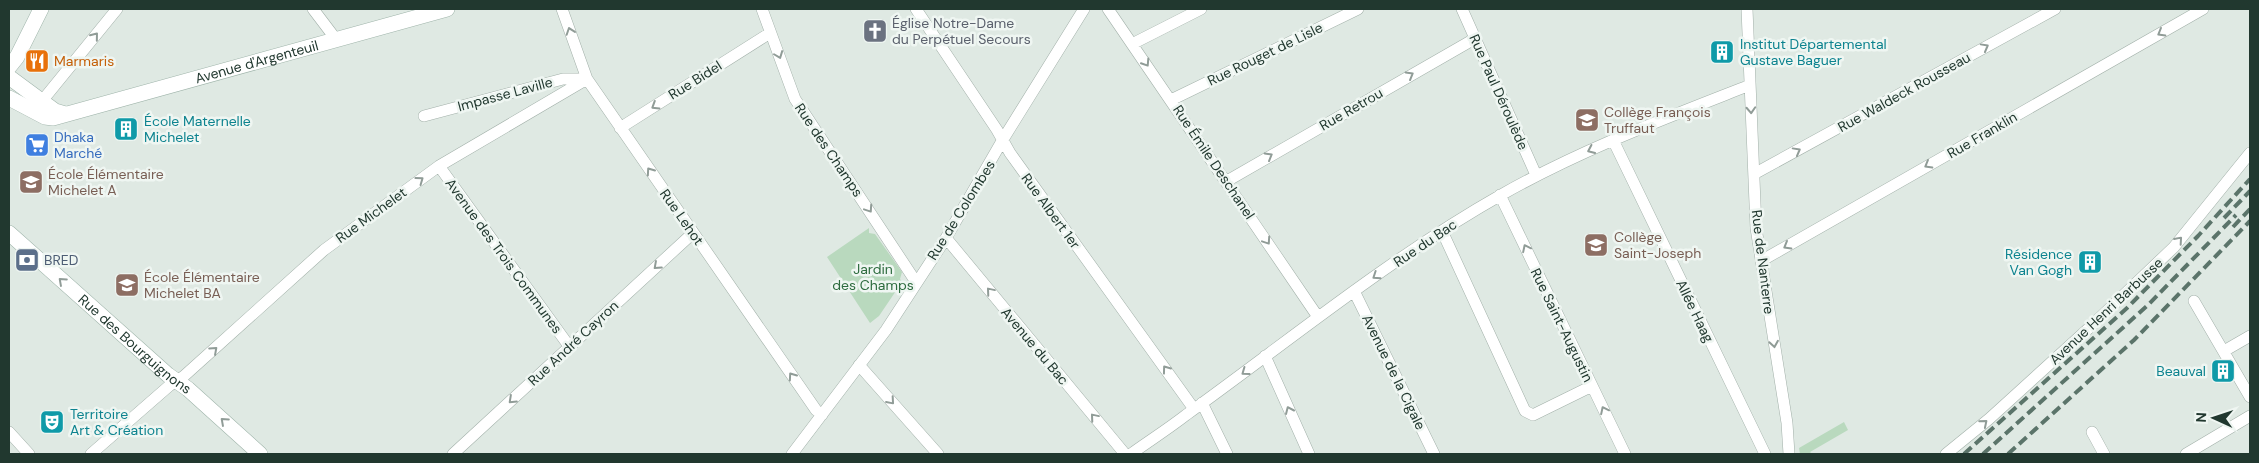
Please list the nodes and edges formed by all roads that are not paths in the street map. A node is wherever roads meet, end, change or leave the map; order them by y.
1 (42, 9) edge
2 (117, 9) edge
3 (313, 9) edge
4 (447, 9) edge
5 (562, 9) edge
6 (762, 9) edge
7 (916, 9) edge
8 (1084, 9) edge
9 (1108, 9) edge
10 (1201, 9) edge
11 (1358, 9) edge
12 (1463, 9) edge
13 (1747, 9) edge
14 (2055, 9) edge
15 (2203, 9) edge
16 (770, 33) junction
17 (335, 38) junction
18 (1476, 38) junction
19 (1134, 43) junction
20 (11, 66) edge
21 (587, 78) junction
22 (1750, 84) junction
23 (9, 98) edge
24 (1171, 100) junction
25 (42, 101) junction
26 (65, 114) junction
27 (424, 116) dead end
28 (620, 128) junction
29 (1613, 140) junction
30 (1002, 141) junction
31 (2250, 153) edge
32 (439, 166) junction
33 (1754, 174) junction
34 (1536, 176) junction
35 (1227, 181) junction
36 (1500, 195) junction
37 (1442, 231) junction
38 (9, 233) edge
39 (693, 233) junction
40 (946, 238) junction
41 (1761, 261) junction
42 (916, 282) junction
43 (1354, 291) junction
44 (2194, 301) dead end
45 (1318, 317) junction
46 (2250, 336) edge
47 (569, 346) junction
48 (2224, 352) junction
49 (1266, 356) junction
50 (859, 365) junction
51 (177, 382) junction
52 (1592, 386) junction
53 (2250, 397) edge
54 (1198, 406) junction
55 (822, 415) junction
56 (2250, 416) edge
57 (9, 432) edge
58 (2092, 432) dead end
59 (30, 454) edge
60 (91, 454) edge
61 (260, 454) edge
62 (454, 454) edge
63 (792, 454) edge
64 (938, 454) edge
65 (1124, 454) edge
66 (1131, 454) edge
67 (1227, 454) edge
68 (1309, 454) edge
69 (1434, 454) edge
70 (1625, 454) edge
71 (1765, 454) edge
72 (1789, 454) edge
73 (1946, 454) edge
74 (2104, 454) edge
75 (2186, 454) edge

1 - 20 main road
25 -> 2 street
3 - 17 street
4 - 17 main road, Avenue d'Argenteuil
21 -> 5 street, Rue Lehot
6 - 16 street, Rue des Champs
7 - 30 street, Rue Albert 1er
8 - 30 street, Rue de Colombes
9 - 19 street, Rue Émile Deschanel
10 - 19 street
11 - 24 street, Rue Rouget de Lisle
12 - 18 street, Rue Paul Déroulède
13 - 22 street, Rue de Nanterre
33 -> 14 street, Rue Waldeck Rousseau
15 -> 41 street, Rue Franklin
16 -> 28 street, Rue Bidel
16 -> 42 street, Rue des Champs
17 - 26 main road, Avenue d'Argenteuil
18 - 34 street, Rue Paul Déroulède
35 -> 18 street, Rue Retrou
19 -> 24 street, Rue Émile Deschanel
20 - 23 main road
20 - 25 main road
21 - 27 street, Impasse Laville
21 - 28 street, Rue Lehot
21 - 32 street, Rue Michelet
22 - 29 street, Rue du Bac
22 -> 33 street, Rue de Nanterre
23 - 26 main road, Avenue d'Argenteuil
24 - 35 street, Rue Émile Deschanel
25 - 26 main road
39 -> 28 street, Rue Lehot
29 -> 34 street, Rue du Bac
29 - 71 street, Allée Haag
30 - 40 street, Rue de Colombes
54 -> 30 street, Rue Albert 1er
73 -> 31 street, Avenue Henri Barbusse
32 - 47 street, Avenue des Trois Communes
51 -> 32 street, Rue Michelet
33 - 41 street, Rue de Nanterre
34 - 36 street, Rue du Bac
35 -> 45 street, Rue Émile Deschanel
36 - 37 street, Rue du Bac
52 -> 36 street, Rue Saint-Augustin
37 -> 43 street, Rue du Bac
37 - 52 street
51 -> 38 main road, Rue des Bourguignons
39 -> 47 street, Rue André Cayron
55 -> 39 street, Rue Lehot
40 - 42 street, Rue de Colombes
65 -> 40 street, Avenue du Bac
41 -> 72 street, Rue de Nanterre
42 - 50 street, Rue de Colombes
43 - 45 street, Rue du Bac
43 - 69 street, Avenue de la Cigale
44 - 48 street
45 - 49 street, Rue du Bac
46 - 48 street
47 -> 62 street, Rue André Cayron
48 - 53 street
49 -> 54 street, Rue du Bac
68 -> 49 street
50 - 55 street, Rue de Colombes
50 -> 64 street
51 - 60 street, Rue Michelet
61 -> 51 main road, Rue des Bourguignons
70 -> 52 street, Rue Saint-Augustin
54 - 66 street, Rue du Bac
54 - 67 street, Rue Albert 1er
55 - 63 street, Rue de Colombes
56 - 75 street
57 - 59 street
58 - 74 street

